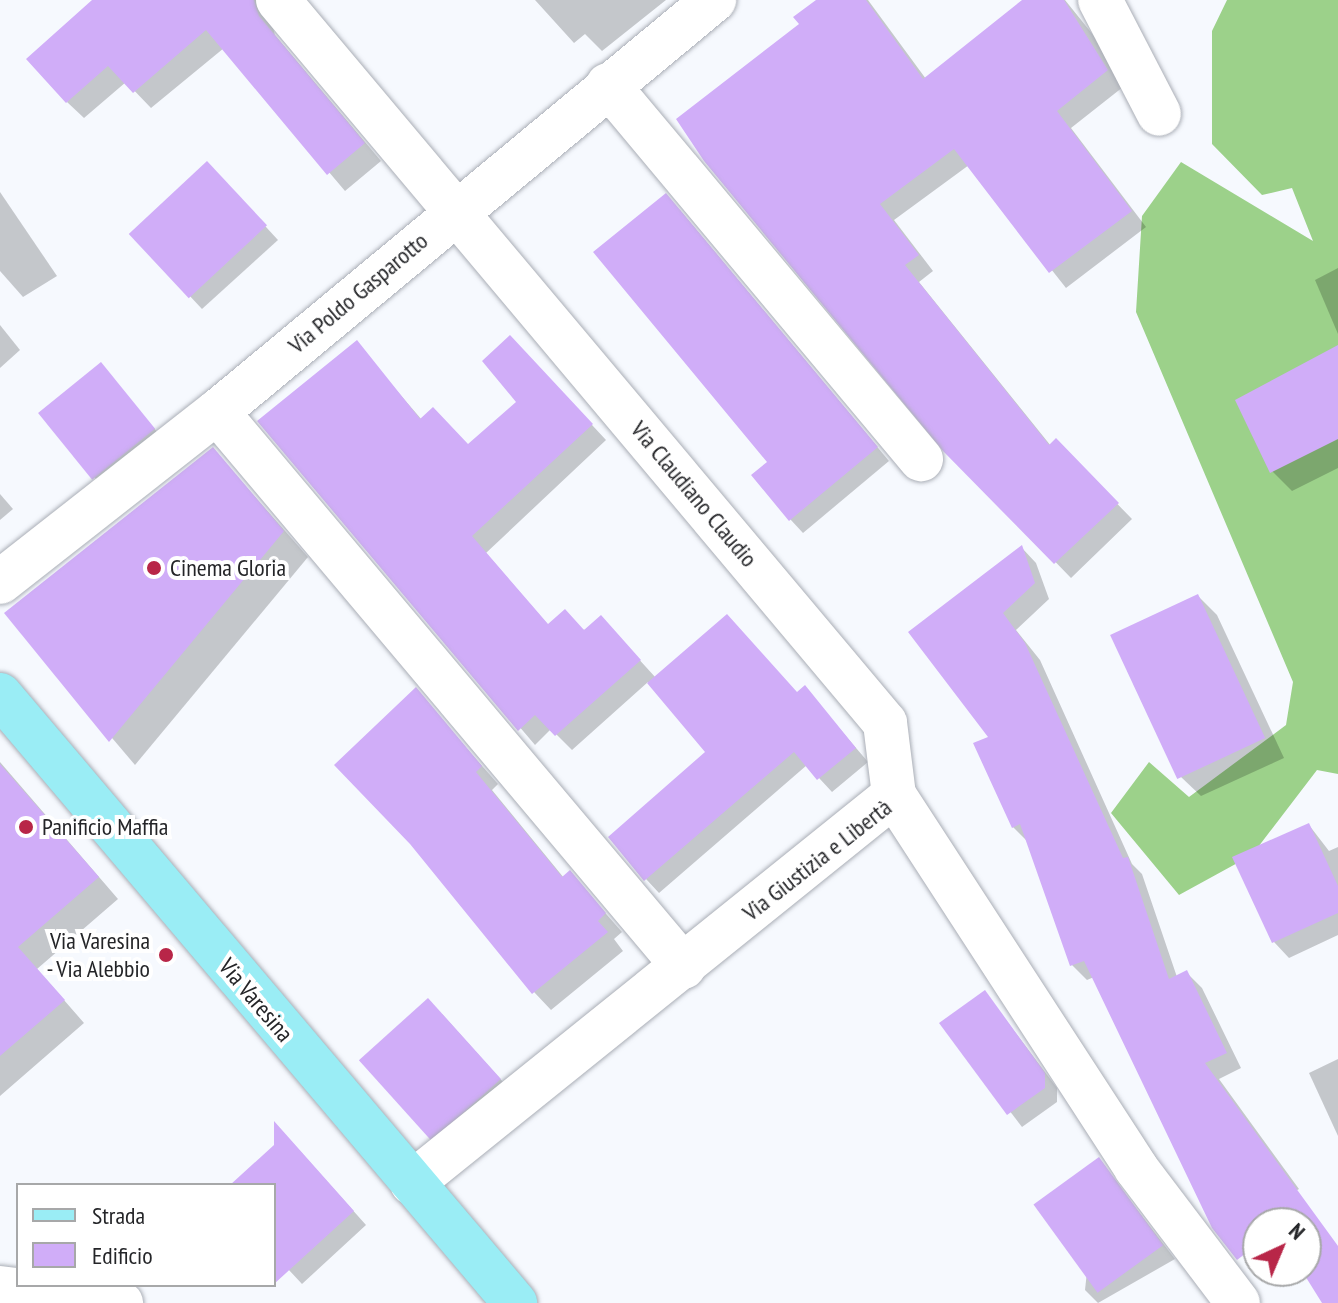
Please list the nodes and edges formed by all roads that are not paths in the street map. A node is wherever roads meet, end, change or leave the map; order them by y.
1 (278, 0) edge
2 (714, 0) edge
3 (1100, 0) edge
4 (608, 85) junction
5 (1159, 114) dead end
6 (458, 208) junction
7 (217, 412) junction
8 (921, 460) dead end
9 (0, 582) edge
10 (0, 695) edge
11 (894, 795) junction
12 (684, 967) junction
13 (412, 1183) junction
14 (0, 1288) edge
15 (60, 1300) edge
16 (121, 1303) edge
17 (515, 1303) edge
18 (1238, 1303) edge

1 - 6 street, Via Claudiano Claudio
2 - 4 street, Via Poldo Gasparotto
3 - 5 street
4 - 6 street, Via Poldo Gasparotto
4 - 8 street
6 - 7 street, Via Poldo Gasparotto
6 - 11 street, Via Claudiano Claudio
7 - 9 street, Via Poldo Gasparotto
7 - 12 street
10 - 13 main road, Via Varesina
11 - 12 street, Via Giustizia e Libertà
11 - 18 street, Via Giustizia e Libertà
12 - 13 street, Via Giustizia e Libertà
13 - 17 main road, Via Varesina
14 - 15 street
15 - 16 street

